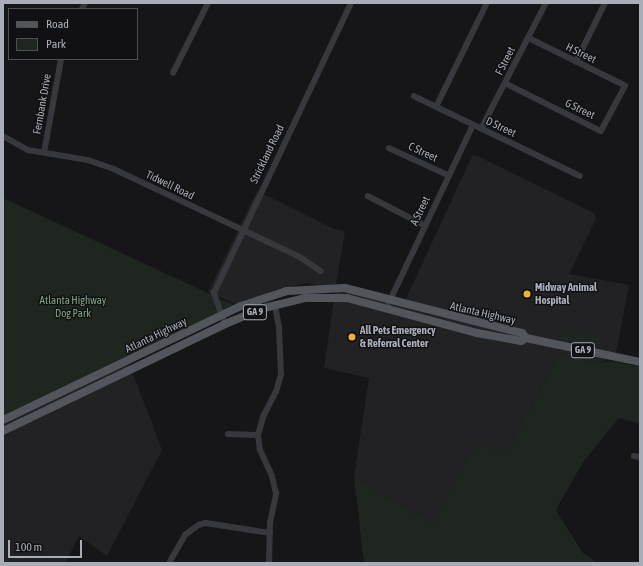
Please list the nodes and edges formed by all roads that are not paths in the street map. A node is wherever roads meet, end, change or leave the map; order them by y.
1 (208, 3) edge
2 (351, 3) edge
3 (487, 3) edge
4 (546, 3) edge
5 (605, 3) edge
6 (528, 38) junction
7 (61, 60) edge
8 (576, 62) junction
9 (173, 73) dead end
10 (505, 83) junction
11 (625, 86) joint
12 (414, 96) dead end
13 (436, 107) junction
14 (473, 125) junction
15 (481, 129) junction
16 (3, 136) edge
17 (390, 148) dead end
18 (44, 153) junction
19 (448, 175) junction
20 (580, 176) dead end
21 (368, 196) dead end
22 (424, 224) junction
23 (243, 229) junction
24 (322, 271) dead end
25 (391, 298) junction
26 (275, 305) junction
27 (386, 307) junction
28 (220, 317) junction
29 (225, 324) junction
30 (526, 338) junction
31 (640, 362) edge
32 (3, 420) edge
33 (3, 431) edge
34 (228, 434) dead end
35 (258, 435) junction
36 (270, 533) junction
37 (169, 563) edge
38 (269, 563) edge

1 - 9 street
2 - 23 street, Strickland Road
3 - 13 street
4 - 6 street, F Street
5 - 8 street
6 - 8 street, H Street
6 - 10 street, F Street
7 - 18 street, Fernbank Drive
8 - 11 street, H Street
10 - 11 street, G Street
10 - 15 street, F Street
12 - 13 street, D Street
13 - 14 street, D Street
14 - 15 street, D Street
14 - 19 street, A Street
15 - 20 street, D Street
16 - 18 street, Tidwell Road
17 - 19 street, C Street
18 - 23 street, Tidwell Road
19 - 22 street, A Street
21 - 22 street
22 - 25 street, A Street
23 - 24 street, Tidwell Road
23 - 28 street, Strickland Road
25 - 27 street, A Street
25 - 28 main road, Atlanta Highway / GA 9
25 - 30 main road, Atlanta Highway / GA 9
26 - 27 main road, Atlanta Highway / GA 9
26 - 29 main road, Atlanta Highway / GA 9
26 - 35 street
27 - 30 main road, Atlanta Highway / GA 9
28 - 29 street
28 - 32 main road, Atlanta Highway / GA 9
29 - 33 main road, Atlanta Highway / GA 9
30 - 31 main road, GA 9
34 - 35 street
35 - 36 street
36 - 37 street
36 - 38 street

